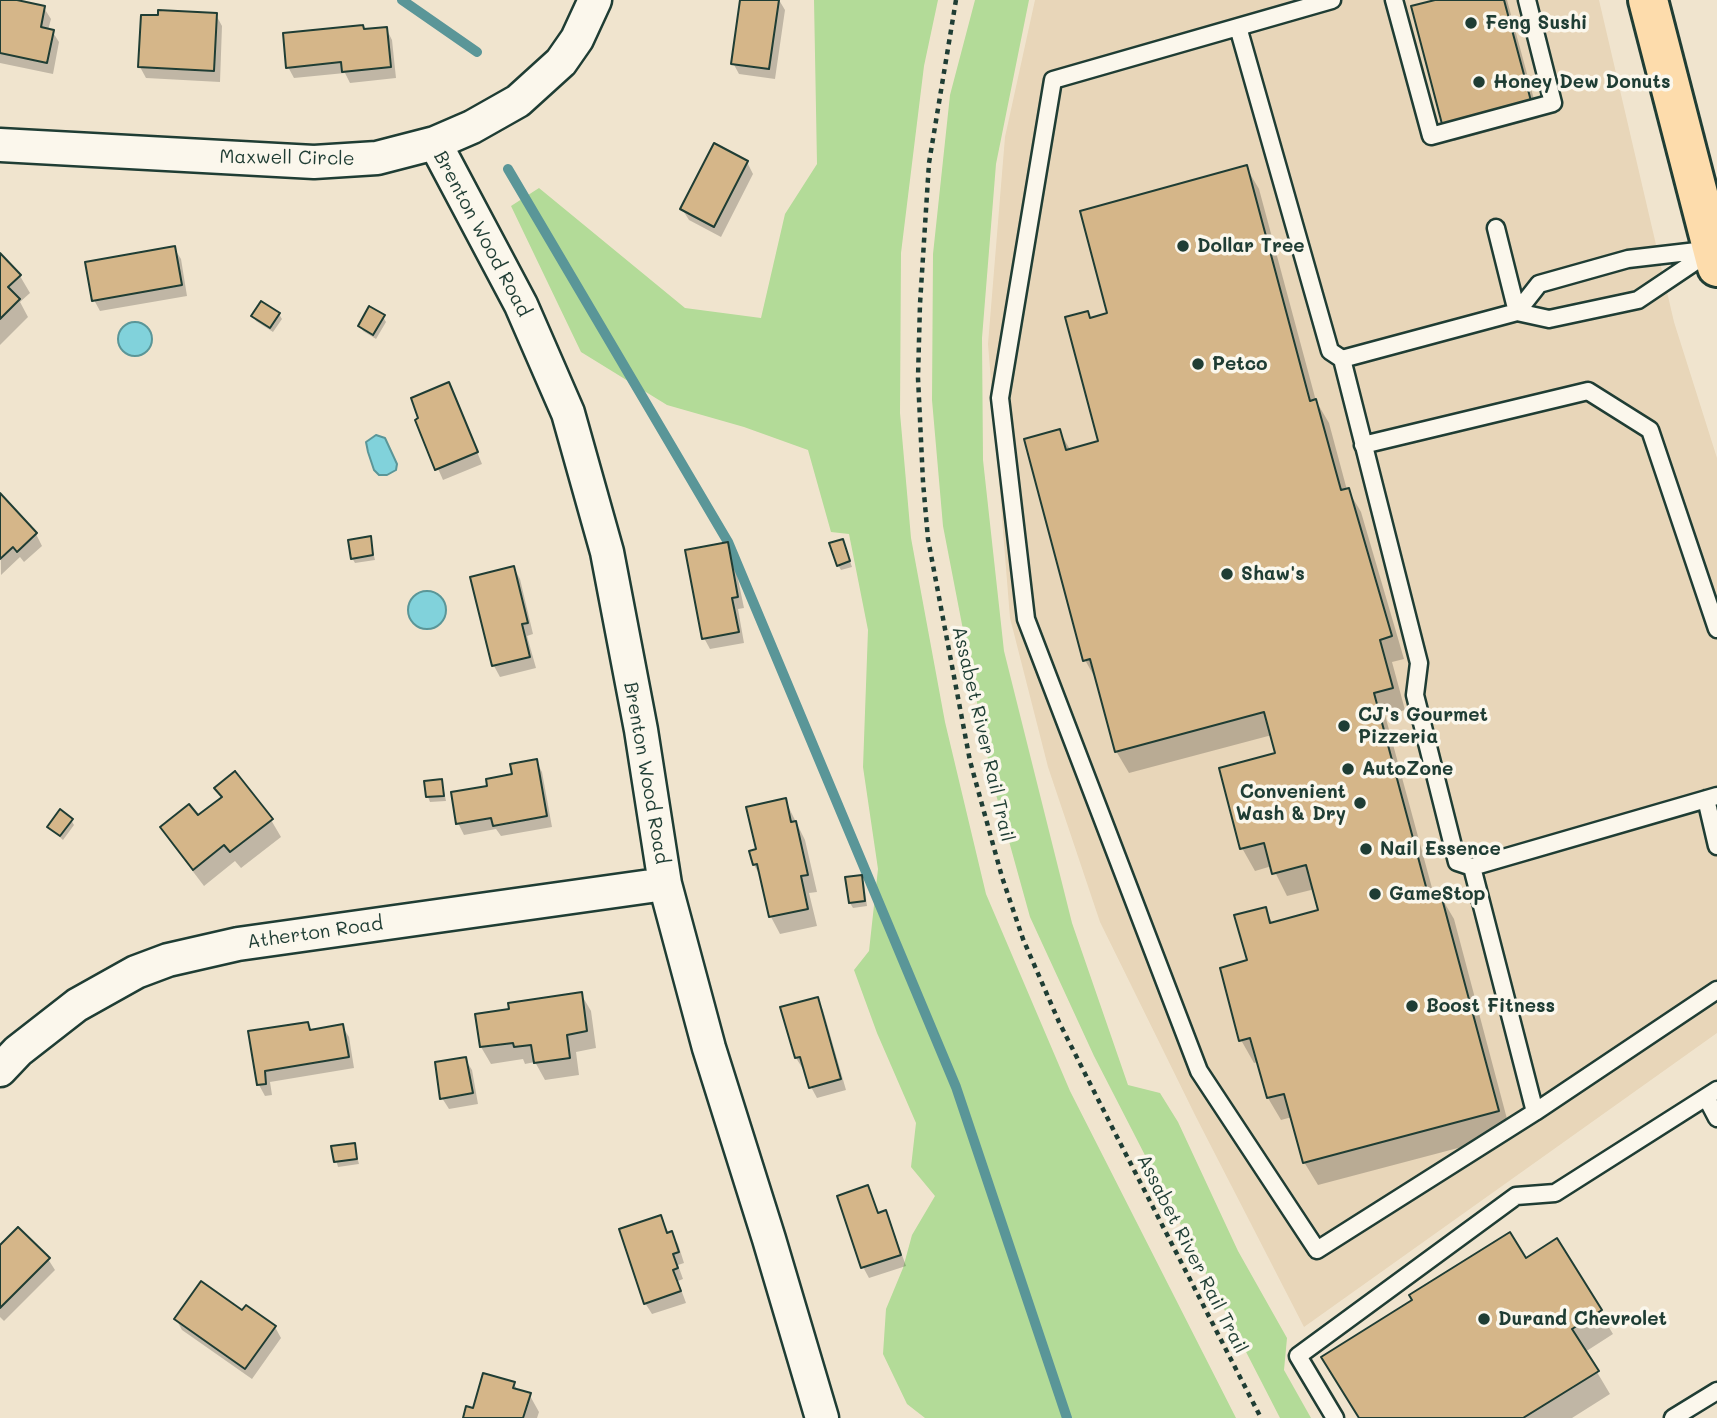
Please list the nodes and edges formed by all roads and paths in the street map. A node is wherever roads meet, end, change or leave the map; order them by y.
1 (595, 0) edge
2 (956, 0) edge
3 (1332, 0) edge
4 (1394, 0) edge
5 (1527, 0) edge
6 (1648, 0) edge
7 (1238, 27) junction
8 (435, 144) junction
9 (0, 145) edge
10 (1496, 228) dead end
11 (1716, 255) edge
12 (1517, 313) junction
13 (1342, 359) junction
14 (1363, 445) junction
15 (1717, 629) edge
16 (1712, 797) edge
17 (1717, 846) edge
18 (1472, 867) junction
19 (665, 884) junction
20 (1717, 990) edge
21 (0, 1070) edge
22 (1711, 1094) edge
23 (1535, 1112) junction
24 (1717, 1118) edge
25 (1717, 1391) edge
26 (822, 1418) edge
27 (1261, 1418) edge
28 (1335, 1418) edge
29 (1673, 1418) edge

1 - 8 street, Maxwell Circle
2 - 27 path, Assabet River Rail Trail
3 - 7 lane
4 - 5 lane
6 - 11 main road
7 - 13 lane
7 - 23 lane
8 - 9 street, Maxwell Circle
8 - 19 street, Brenton Wood Road
10 - 12 lane
11 - 12 lane
11 - 12 lane
12 - 13 lane
13 - 14 lane
14 - 15 lane
14 - 18 lane
16 - 17 lane
16 - 18 lane
18 - 23 lane
19 - 21 street, Atherton Road
19 - 26 street, Brenton Wood Road
20 - 23 lane
22 - 24 lane
22 - 28 lane
25 - 29 lane

